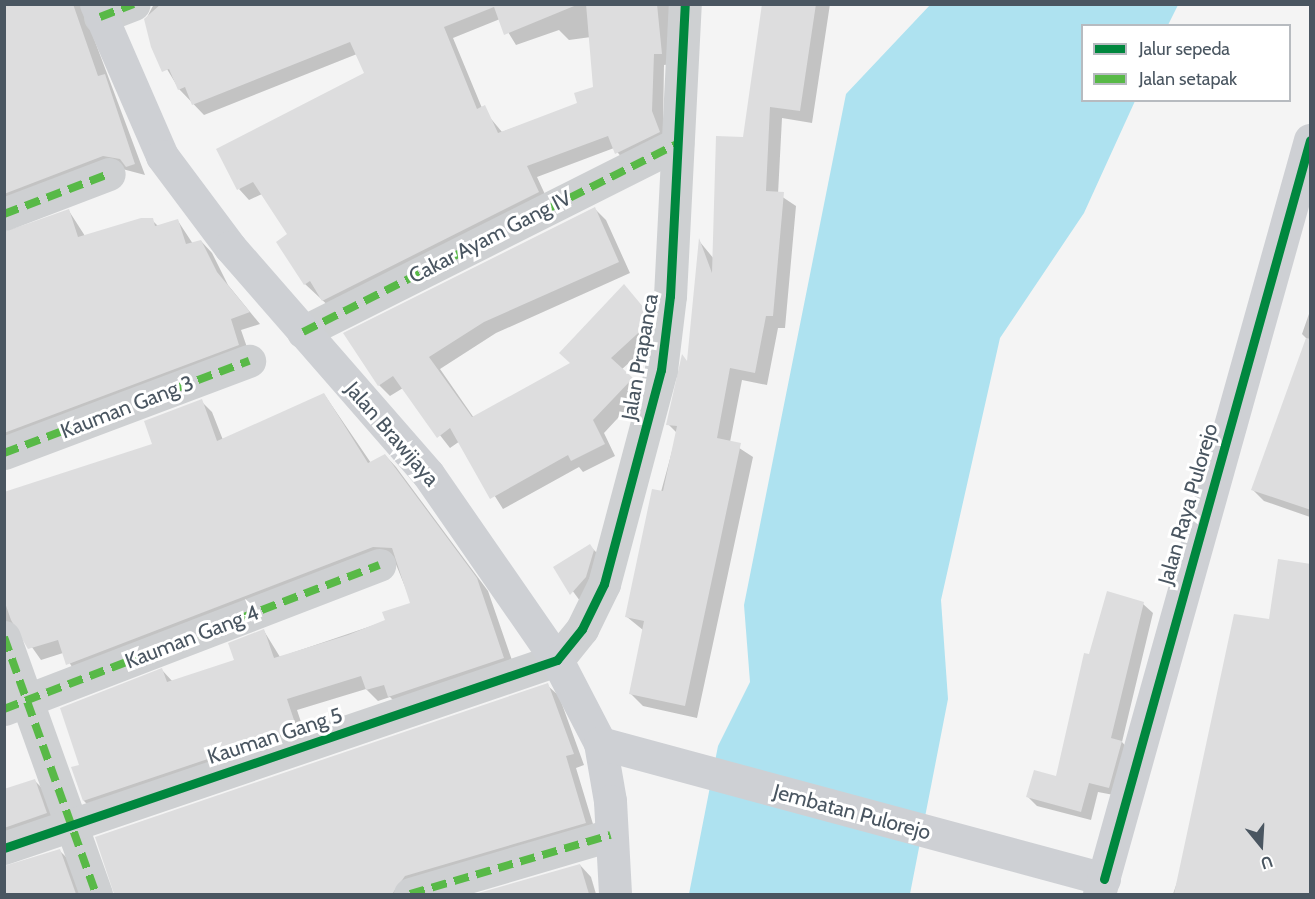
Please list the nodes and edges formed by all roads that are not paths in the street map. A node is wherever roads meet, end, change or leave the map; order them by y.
1 (134, 4) edge
2 (685, 4) edge
3 (98, 10) edge
4 (1311, 140) edge
5 (677, 144) junction
6 (109, 174) dead end
7 (4, 214) edge
8 (303, 332) junction
9 (249, 361) dead end
10 (4, 453) edge
11 (379, 564) dead end
12 (4, 637) edge
13 (557, 660) junction
14 (16, 704) edge
15 (600, 743) junction
16 (71, 823) junction
17 (611, 835) junction
18 (4, 848) edge
19 (1101, 887) edge
20 (96, 894) edge
21 (410, 894) edge
22 (615, 894) edge

1 - 3 street
2 - 5 street, Jalan Prapanca
3 - 8 main road, Jalan Brawijaya
4 - 19 main road, Jalan Raya Pulorejo
5 - 8 street, Cakar Ayam Gang IV
5 - 13 street, Jalan Prapanca
6 - 7 street
8 - 13 main road, Jalan Brawijaya
9 - 10 street, Kauman Gang 3
11 - 14 street, Kauman Gang 4
12 - 14 street
13 - 15 main road, Jalan Brawijaya
13 - 16 street, Kauman Gang 5
14 - 16 street
15 - 17 main road, Jalan Brawijaya
15 - 19 main road, Jembatan Pulorejo
16 - 18 street, Kauman Gang 5
16 - 20 street
17 - 21 street
17 - 22 main road, Jalan Brawijaya

